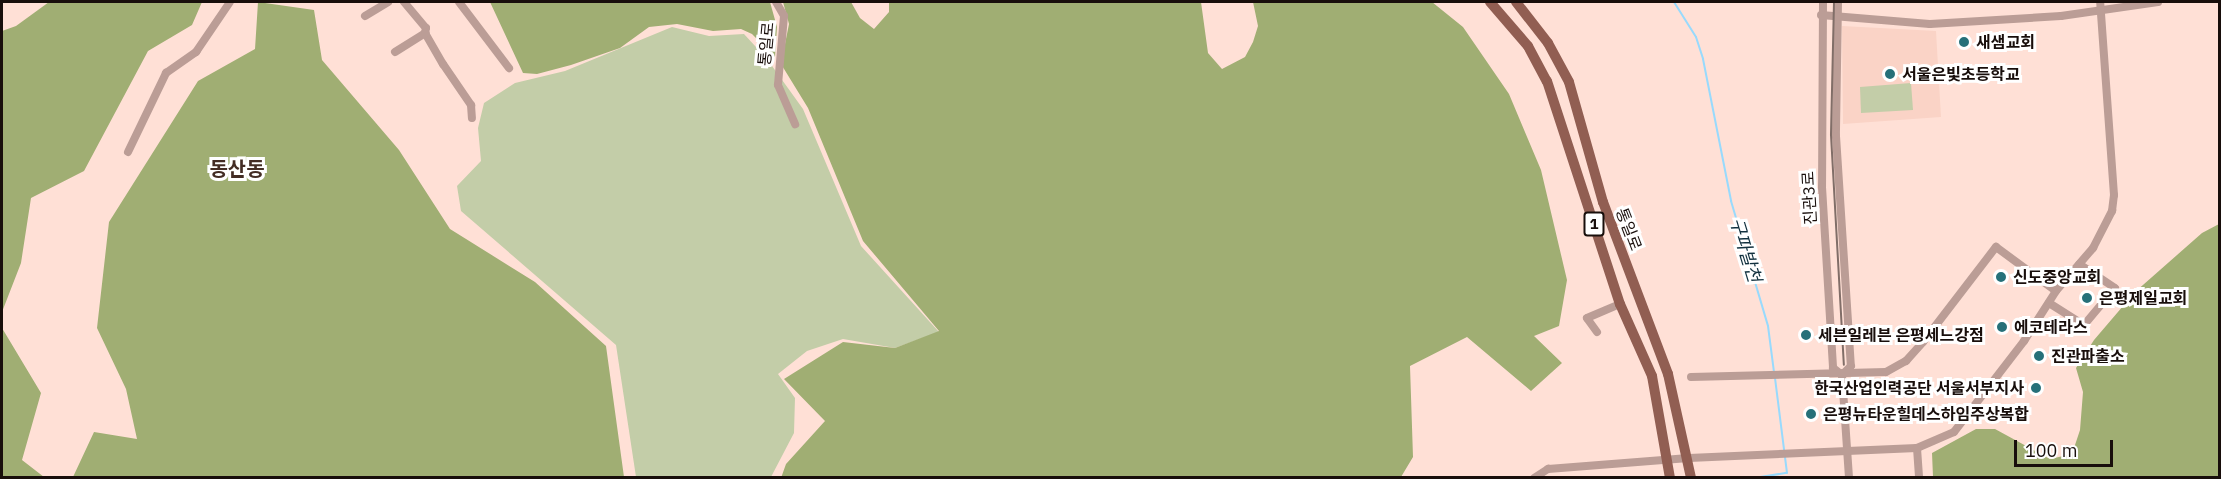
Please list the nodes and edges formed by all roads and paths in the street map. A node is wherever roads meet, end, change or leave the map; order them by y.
1 (230, 2) edge
2 (388, 2) edge
3 (404, 2) edge
4 (459, 2) edge
5 (776, 2) edge
6 (1490, 2) edge
7 (1516, 2) edge
8 (1822, 2) edge
9 (1838, 2) edge
10 (2100, 2) edge
11 (2158, 2) edge
12 (2101, 11) junction
13 (1821, 15) junction
14 (1837, 15) junction
15 (365, 16) dead end
16 (425, 33) junction
17 (395, 52) dead end
18 (509, 68) dead end
19 (472, 118) dead end
20 (795, 124) dead end
21 (128, 152) dead end
22 (2079, 264) junction
23 (2056, 291) junction
24 (2049, 303) junction
25 (1620, 304) junction
26 (1597, 332) dead end
27 (1842, 375) junction
28 (1691, 377) dead end
29 (1917, 448) junction
30 (1847, 450) junction
31 (1689, 458) junction
32 (1668, 460) junction
33 (1534, 477) edge
34 (1671, 477) edge
35 (1691, 477) edge
36 (1849, 477) edge
37 (1919, 477) edge

1 - 21 street
2 - 15 street
3 - 16 street
4 - 18 street
5 - 20 street, 통일로
6 - 25 main road, 통일로 / 1
7 - 31 main road, 통일로 / 1
8 - 13 street, 진관3로
9 - 14 street, 진관3로
10 - 12 street
11 - 12 street
12 - 14 street
12 - 22 street
13 - 14 street
13 - 27 street, 진관3로
14 - 27 street, 진관3로
16 - 17 street
16 - 19 street
22 - 23 street
22 - 24 street
23 - 24 street
23 - 27 street
24 - 29 street
25 - 26 street
25 - 32 main road, 통일로 / 1
27 - 28 street
27 - 30 street, 진관3로
29 - 30 street
29 - 37 street
30 - 31 street
30 - 36 street, 진관3로
31 - 32 street
31 - 35 main road, 통일로 / 1
32 - 33 street
32 - 34 main road, 통일로 / 1

